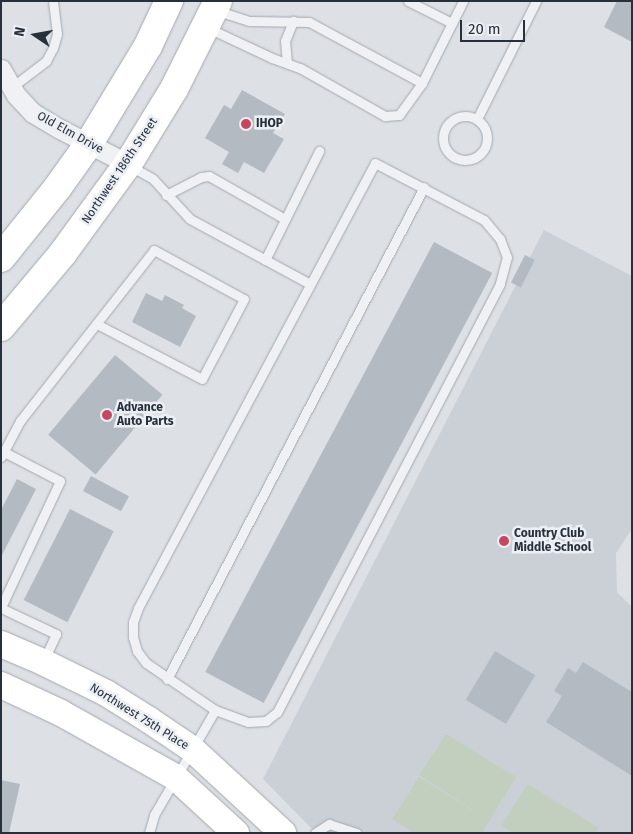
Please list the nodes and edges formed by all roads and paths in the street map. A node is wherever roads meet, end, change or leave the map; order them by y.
1 (53, 1) edge
2 (169, 1) edge
3 (408, 1) edge
4 (463, 1) edge
5 (536, 1) edge
6 (213, 12) edge
7 (293, 21) junction
8 (452, 23) junction
9 (286, 63) junction
10 (6, 82) edge
11 (422, 83) junction
12 (477, 119) junction
13 (88, 145) junction
14 (319, 151) dead end
15 (128, 164) junction
16 (424, 187) junction
17 (166, 195) junction
18 (285, 219) junction
19 (1, 258) edge
20 (265, 260) junction
21 (310, 284) junction
22 (97, 324) junction
23 (1, 327) edge
24 (3, 455) edge
25 (1, 607) edge
26 (1, 644) edge
27 (43, 662) junction
28 (167, 679) junction
29 (1, 685) edge
30 (215, 710) junction
31 (192, 749) junction
32 (175, 777) junction
33 (149, 833) edge
34 (236, 833) edge
35 (283, 833) edge
36 (315, 833) edge
37 (356, 833) edge

1 - 10 lane
2 - 13 main road
3 - 8 lane
4 - 8 lane
5 - 12 lane
6 - 7 lane
6 - 9 lane
6 - 15 main road, Northwest 186th Street
7 - 9 lane
7 - 11 lane
8 - 11 lane
9 - 11 lane
10 - 13 street, Old Elm Drive
12 - 12 lane
13 - 15 street, Old Elm Drive
13 - 19 main road
14 - 18 lane
15 - 17 lane
15 - 23 main road, Northwest 186th Street
16 - 21 lane
16 - 28 lane
16 - 30 lane
17 - 18 lane
17 - 20 lane
18 - 20 lane
20 - 21 lane
21 - 28 lane
22 - 22 lane
22 - 24 lane
24 - 25 lane
25 - 27 lane
26 - 27 street, Northwest 75th Place
27 - 31 street, Northwest 75th Place
28 - 30 lane
29 - 32 street
30 - 31 lane
31 - 32 lane
31 - 35 street, Northwest 75th Place
32 - 33 lane
32 - 34 street
36 - 37 lane

